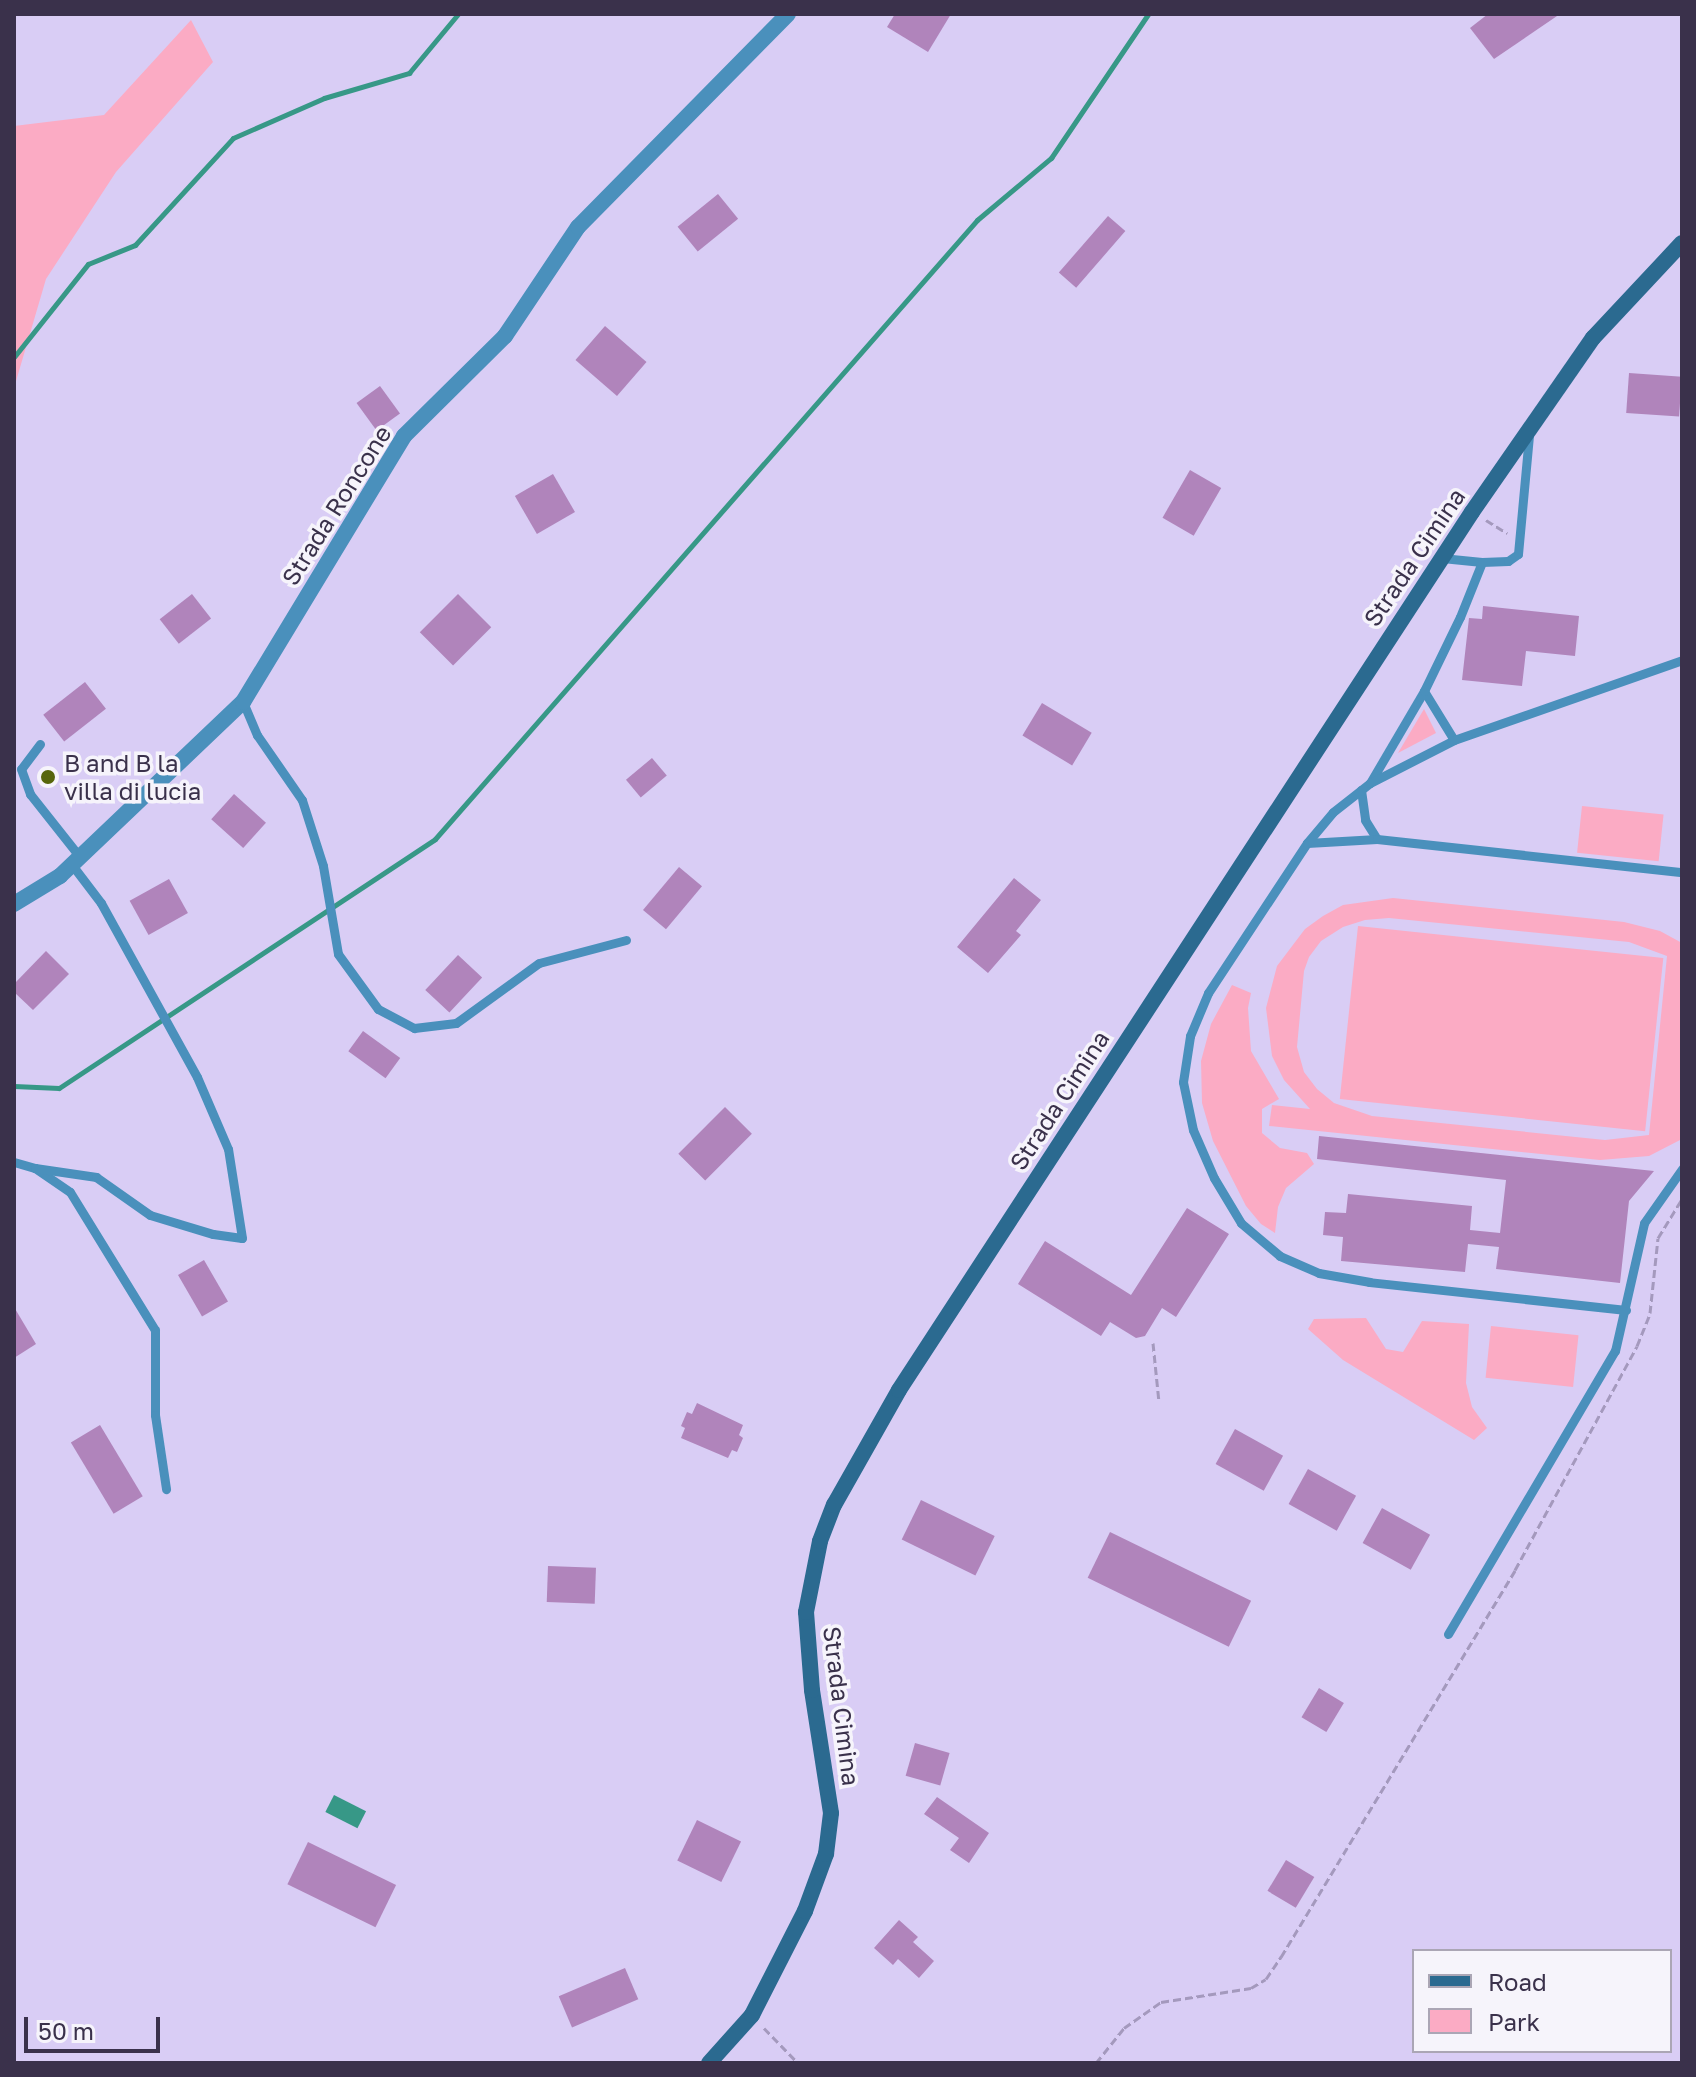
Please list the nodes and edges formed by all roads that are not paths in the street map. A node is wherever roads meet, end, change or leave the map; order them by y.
1 (788, 14) edge
2 (1682, 243) edge
3 (1529, 428) junction
4 (1442, 558) junction
5 (1482, 562) junction
6 (1682, 660) edge
7 (1424, 691) junction
8 (243, 702) junction
9 (1454, 740) junction
10 (40, 744) dead end
11 (1370, 783) junction
12 (1361, 790) junction
13 (1377, 839) junction
14 (1307, 843) junction
15 (76, 861) junction
16 (1682, 872) edge
17 (14, 904) edge
18 (626, 940) dead end
19 (14, 1162) edge
20 (35, 1168) junction
21 (1682, 1169) edge
22 (1626, 1310) junction
23 (166, 1489) dead end
24 (1448, 1634) dead end
25 (709, 2063) edge

1 - 8 street, Strada Roncone
2 - 3 main road, Strada Cimina
3 - 4 main road, Strada Cimina
3 - 5 lane
4 - 5 lane
4 - 25 main road, Strada Cimina
5 - 7 lane
6 - 9 lane
7 - 9 lane
7 - 11 lane
8 - 15 street, Strada Roncone
8 - 18 lane
9 - 11 lane
10 - 15 lane
11 - 12 lane
12 - 13 lane
12 - 14 lane
13 - 14 lane
13 - 16 lane
14 - 22 lane
15 - 17 street, Strada Roncone
15 - 20 lane
19 - 20 lane
20 - 23 lane
21 - 22 lane
22 - 24 lane

